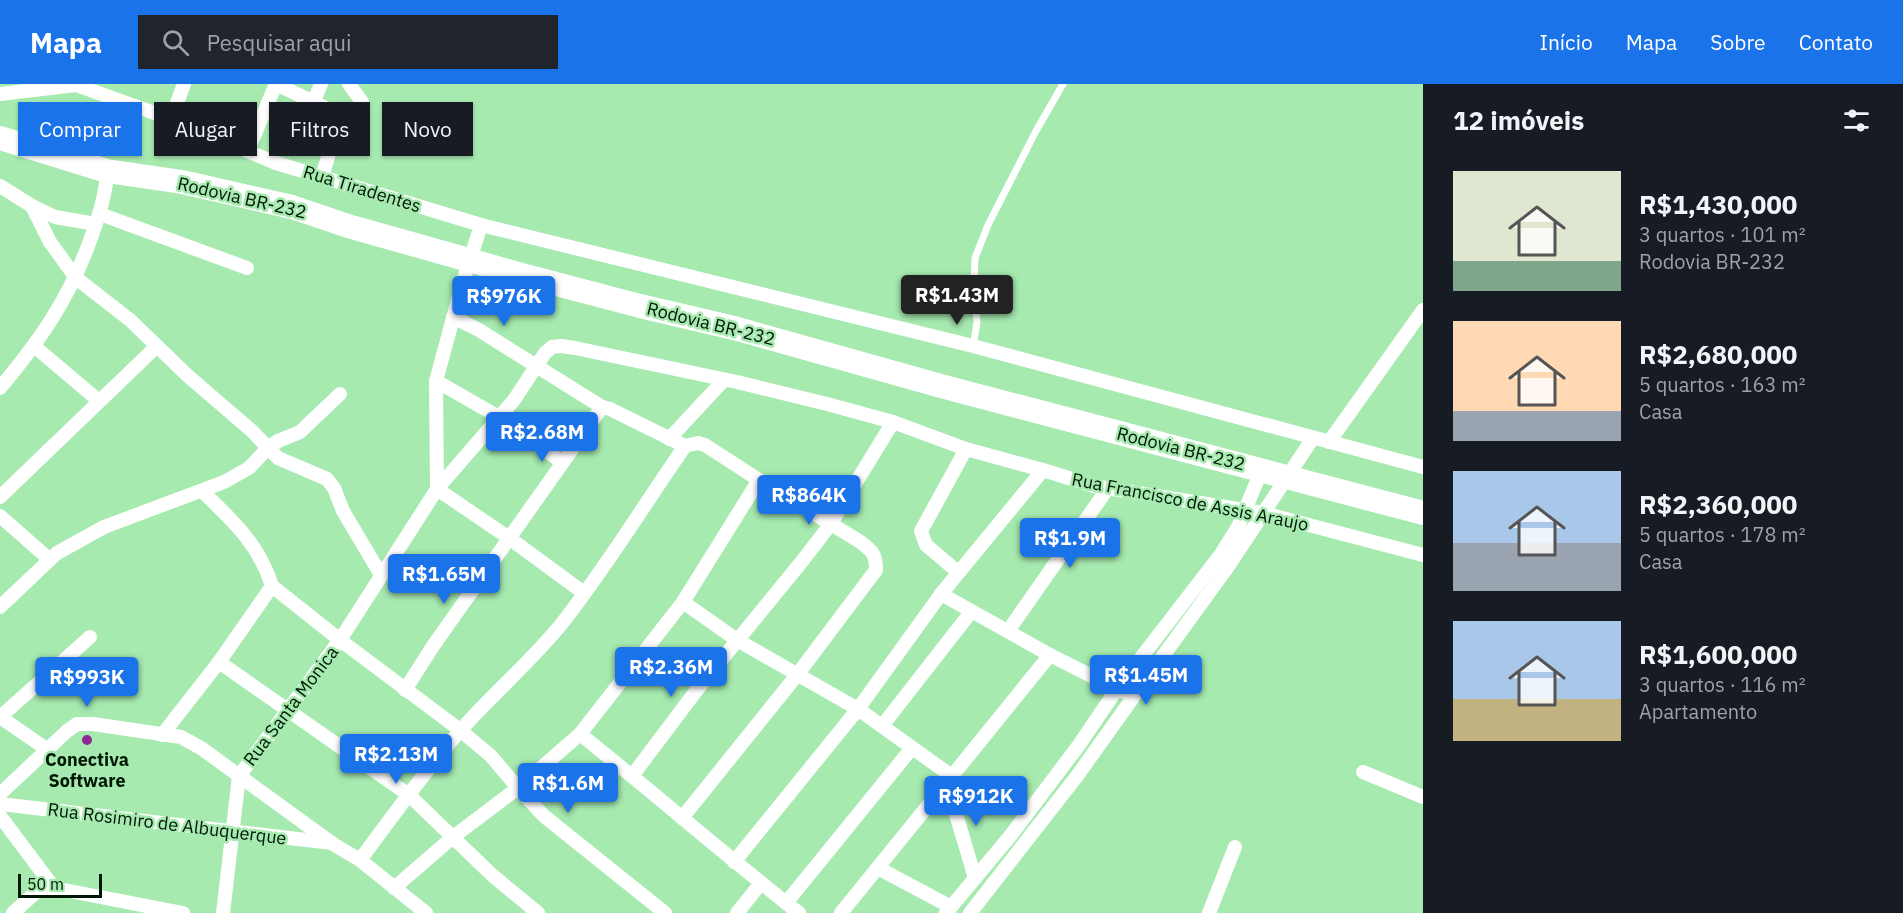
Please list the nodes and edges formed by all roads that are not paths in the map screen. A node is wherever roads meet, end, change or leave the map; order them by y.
1 (76, 84) edge
2 (184, 84) edge
3 (276, 84) edge
4 (321, 84) edge
5 (349, 84) edge
6 (1063, 84) edge
7 (27, 87) edge
8 (0, 94) edge
9 (314, 100) junction
10 (177, 102) edge
11 (317, 102) edge
12 (362, 102) edge
13 (154, 113) edge
14 (257, 129) edge
15 (0, 138) edge
16 (257, 154) edge
17 (329, 156) edge
18 (107, 171) junction
19 (322, 177) junction
20 (0, 186) edge
21 (32, 206) junction
22 (98, 219) junction
23 (482, 225) junction
24 (470, 261) junction
25 (247, 268) dead end
26 (76, 278) junction
27 (1423, 310) edge
28 (453, 317) junction
29 (34, 346) junction
30 (157, 346) junction
31 (973, 346) junction
32 (538, 366) junction
33 (724, 380) junction
34 (436, 381) junction
35 (0, 388) edge
36 (340, 394) dead end
37 (99, 401) junction
38 (602, 407) junction
39 (499, 417) junction
40 (893, 422) junction
41 (1313, 438) junction
42 (669, 439) junction
43 (1329, 442) junction
44 (684, 446) junction
45 (268, 448) junction
46 (966, 449) junction
47 (562, 462) junction
48 (1423, 467) edge
49 (1262, 469) junction
50 (1042, 470) junction
51 (1287, 476) junction
52 (759, 480) junction
53 (1108, 488) junction
54 (437, 489) junction
55 (201, 491) junction
56 (0, 497) edge
57 (1245, 510) junction
58 (1263, 513) junction
59 (1423, 513) edge
60 (0, 516) edge
61 (830, 525) junction
62 (509, 538) junction
63 (1423, 555) edge
64 (49, 559) junction
65 (958, 572) junction
66 (381, 574) junction
67 (272, 586) junction
68 (584, 593) junction
69 (940, 594) junction
70 (683, 602) junction
71 (0, 607) edge
72 (971, 612) junction
73 (1008, 631) junction
74 (90, 637) dead end
75 (340, 640) junction
76 (737, 640) junction
77 (1050, 655) junction
78 (219, 662) junction
79 (797, 675) junction
80 (1117, 689) junction
81 (405, 690) junction
82 (1133, 698) junction
83 (858, 709) junction
84 (288, 710) junction
85 (0, 717) edge
86 (882, 726) junction
87 (460, 730) junction
88 (580, 734) junction
89 (162, 735) junction
90 (912, 748) junction
91 (48, 750) junction
92 (1363, 772) dead end
93 (239, 776) junction
94 (632, 776) junction
95 (950, 780) junction
96 (518, 788) junction
97 (1044, 792) junction
98 (0, 794) edge
99 (409, 795) junction
100 (1423, 797) edge
101 (1057, 802) junction
102 (0, 804) edge
103 (0, 816) edge
104 (682, 818) junction
105 (234, 832) junction
106 (453, 837) junction
107 (333, 844) junction
108 (1234, 847) dead end
109 (360, 860) junction
110 (734, 862) junction
111 (878, 868) junction
112 (975, 878) junction
113 (760, 883) junction
114 (54, 888) junction
115 (394, 888) junction
116 (786, 903) junction
117 (948, 910) edge
118 (13, 913) edge
119 (183, 913) edge
120 (223, 913) edge
121 (426, 913) edge
122 (538, 913) edge
123 (665, 913) edge
124 (736, 913) edge
125 (799, 913) edge
126 (841, 913) edge
127 (970, 913) edge
128 (1209, 913) edge

1 - 7 street
1 - 13 street, Rua Tiradentes
2 - 10 street
3 - 9 street
3 - 14 street
4 - 9 street
5 - 12 street
6 - 31 lane
7 - 8 street
9 - 11 street
15 - 18 highway, Rodovia BR-232
16 - 19 street, Rua Tiradentes
17 - 19 street
18 - 22 street
18 - 24 highway, Rodovia BR-232
19 - 23 street, Rua Tiradentes
20 - 21 street
21 - 22 street
21 - 26 street
22 - 25 street
22 - 26 street
23 - 24 street
23 - 31 street, Rua Tiradentes
24 - 28 street
24 - 49 highway, Rodovia BR-232
26 - 29 street
26 - 30 street
27 - 43 street
28 - 32 street
28 - 34 street
29 - 35 street
29 - 37 street
30 - 37 street
30 - 45 street
31 - 41 street, Rua Tiradentes
32 - 33 street, Rua Francisco de Assis Araujo
32 - 38 street
32 - 39 street, Rua Francisco de Assis Araujo
33 - 40 street, Rua Francisco de Assis Araujo
33 - 42 street
34 - 39 street
34 - 54 street
36 - 45 street
37 - 56 street
38 - 42 street
38 - 47 street
39 - 47 street
39 - 54 street, Rua Francisco de Assis Araujo
40 - 46 street, Rua Francisco de Assis Araujo
40 - 61 street
41 - 43 street, Rua Tiradentes
41 - 51 street
42 - 44 street
43 - 48 street, Rua Tiradentes
44 - 52 street
44 - 68 street
45 - 55 street
45 - 66 street
46 - 50 street, Rua Francisco de Assis Araujo
46 - 65 street
47 - 62 street
49 - 51 highway, Rodovia BR-232
49 - 57 street
50 - 53 street, Rua Francisco de Assis Araujo
50 - 65 street
51 - 58 street
51 - 59 highway, Rodovia BR-232
52 - 61 street
52 - 70 street
53 - 57 street, Rua Francisco de Assis Araujo
53 - 73 street
54 - 62 street
54 - 66 street
55 - 64 street
55 - 67 street
57 - 58 street, Rua Francisco de Assis Araujo
57 - 80 street
58 - 63 street, Rua Francisco de Assis Araujo
58 - 82 street
60 - 64 street
61 - 76 street
61 - 79 street
62 - 68 street
62 - 81 street
64 - 71 street
65 - 69 street
66 - 75 street
67 - 75 street
67 - 78 street
68 - 87 street
69 - 72 street
69 - 83 street
70 - 76 street
70 - 88 street
72 - 73 street
72 - 86 street
73 - 77 street
74 - 85 street
75 - 81 street
75 - 84 street, Rua Santa Monica
76 - 79 street
76 - 94 street
77 - 80 street
77 - 95 street
78 - 84 street
78 - 89 street
79 - 83 street
79 - 104 street
80 - 82 street
80 - 97 street
81 - 87 street
82 - 101 street
83 - 86 street
83 - 110 street
84 - 93 street, Rua Santa Monica
84 - 99 street
85 - 91 street
86 - 90 street
87 - 96 street
87 - 99 street
88 - 94 street
88 - 96 street
89 - 91 street
89 - 93 street
90 - 95 street
90 - 116 street
91 - 98 street
92 - 100 street
93 - 105 street, Rua Santa Monica
93 - 107 street
94 - 104 street
95 - 111 street
95 - 112 street
96 - 106 street
96 - 123 street
97 - 101 street
97 - 112 street
99 - 106 street
99 - 109 street
101 - 127 street
102 - 105 street, Rua Rosimiro de Albuquerque
103 - 114 street
104 - 110 street
105 - 107 street, Rua Rosimiro de Albuquerque
105 - 120 street, Rua Santa Monica
106 - 115 street
106 - 122 street
107 - 109 street
108 - 128 street
109 - 115 street
110 - 113 street
111 - 117 street
111 - 126 street
112 - 117 street
113 - 116 street
113 - 124 street
114 - 118 street
114 - 119 street
115 - 121 street
116 - 125 street

